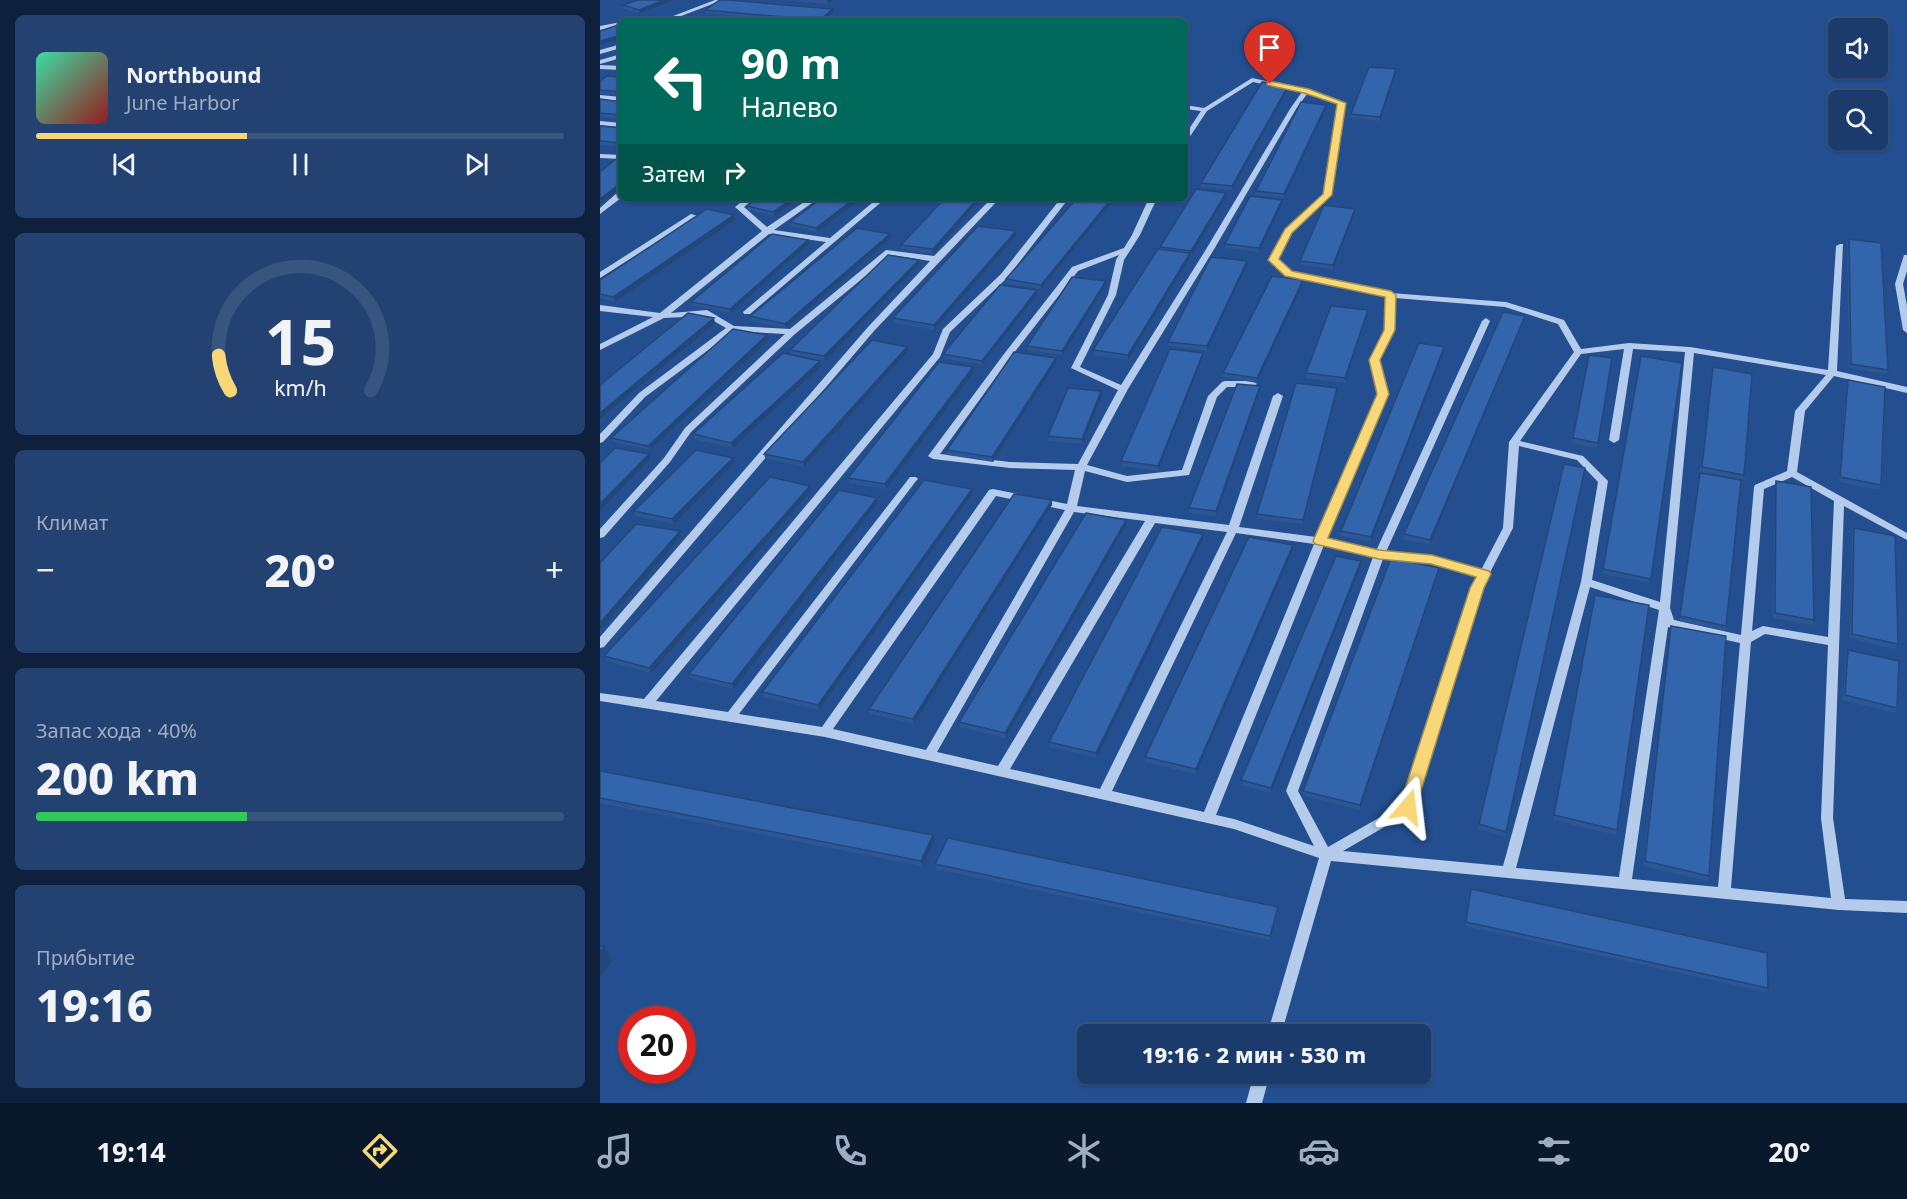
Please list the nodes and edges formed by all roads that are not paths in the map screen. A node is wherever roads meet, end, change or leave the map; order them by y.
1 (720, 0) edge
2 (670, 18) edge
3 (618, 25) edge
4 (600, 28) edge
5 (618, 47) edge
6 (600, 52) edge
7 (618, 57) edge
8 (600, 62) edge
9 (600, 67) edge
10 (618, 68) edge
11 (1306, 91) junction
12 (600, 97) edge
13 (618, 99) edge
14 (1188, 107) edge
15 (1204, 110) junction
16 (600, 123) edge
17 (618, 125) edge
18 (1188, 135) edge
19 (600, 156) edge
20 (618, 157) edge
21 (618, 197) edge
22 (747, 201) edge
23 (811, 201) edge
24 (878, 201) edge
25 (993, 201) edge
26 (1063, 201) edge
27 (1151, 201) edge
28 (600, 212) edge
29 (694, 216) edge
30 (767, 231) junction
31 (830, 240) junction
32 (1840, 246) dead end
33 (1126, 250) junction
34 (1907, 257) edge
35 (936, 259) junction
36 (600, 276) edge
37 (1391, 295) junction
38 (600, 308) edge
39 (747, 312) dead end
40 (663, 316) junction
41 (1486, 321) dead end
42 (732, 328) junction
43 (1907, 330) edge
44 (792, 332) junction
45 (1629, 346) junction
46 (600, 347) edge
47 (1690, 350) junction
48 (1578, 352) junction
49 (1832, 373) junction
50 (1252, 384) edge
51 (1123, 389) junction
52 (1907, 390) edge
53 (1278, 396) dead end
54 (600, 440) edge
55 (1614, 440) dead end
56 (1515, 442) junction
57 (1081, 468) junction
58 (1792, 473) junction
59 (913, 479) dead end
60 (1839, 499) junction
61 (1071, 508) junction
62 (1152, 519) junction
63 (1233, 529) junction
64 (600, 535) edge
65 (1907, 537) edge
66 (1320, 541) junction
67 (1379, 555) junction
68 (1484, 574) junction
69 (1587, 582) junction
70 (1665, 608) junction
71 (1746, 640) junction
72 (1834, 642) junction
73 (600, 644) edge
74 (600, 697) edge
75 (646, 705) junction
76 (730, 718) junction
77 (825, 732) junction
78 (930, 754) junction
79 (1002, 771) junction
80 (1104, 794) junction
81 (1208, 818) junction
82 (1326, 855) junction
83 (1508, 872) junction
84 (1625, 884) junction
85 (1724, 893) junction
86 (1839, 904) junction
87 (1907, 907) edge
88 (1277, 1024) edge
89 (1259, 1084) edge
90 (1254, 1103) edge

1 - 2 lane
3 - 4 lane
5 - 6 lane
7 - 8 lane
9 - 10 lane
11 - 15 lane
11 - 37 lane
11 - 51 lane
12 - 13 lane
14 - 15 lane
15 - 18 lane
16 - 17 lane
19 - 20 lane
21 - 28 lane
22 - 30 lane
23 - 30 lane
24 - 31 lane
25 - 35 lane
26 - 75 lane
27 - 33 lane
29 - 36 lane
30 - 31 lane
30 - 40 lane
31 - 39 lane
32 - 49 lane
33 - 51 lane
33 - 57 lane
34 - 43 lane
35 - 44 lane
35 - 73 lane
37 - 48 lane
37 - 66 lane
38 - 40 lane
40 - 42 lane
40 - 46 lane
41 - 67 lane
42 - 44 lane
42 - 54 lane
44 - 64 lane
45 - 47 lane
45 - 48 lane
45 - 55 lane
47 - 49 lane
47 - 70 lane
48 - 56 lane
49 - 52 lane
49 - 58 lane
50 - 57 lane
51 - 57 lane
53 - 63 lane
56 - 68 lane
56 - 69 lane
57 - 61 lane
58 - 60 lane
58 - 71 lane
59 - 76 lane
60 - 65 lane
60 - 72 lane
61 - 62 lane
61 - 77 lane
61 - 78 lane
62 - 63 lane
62 - 79 lane
63 - 66 lane
63 - 80 lane
66 - 67 lane
66 - 81 lane
67 - 68 lane
67 - 82 lane
68 - 82 lane
69 - 70 lane
69 - 83 lane
70 - 71 lane
70 - 84 lane
71 - 72 lane
71 - 85 lane
72 - 86 lane
74 - 75 lane
75 - 76 lane
76 - 77 lane
77 - 78 lane
78 - 79 lane
79 - 80 lane
80 - 81 lane
81 - 82 lane
82 - 83 lane
82 - 88 lane
83 - 84 lane
84 - 85 lane
85 - 86 lane
86 - 87 lane
89 - 90 lane

